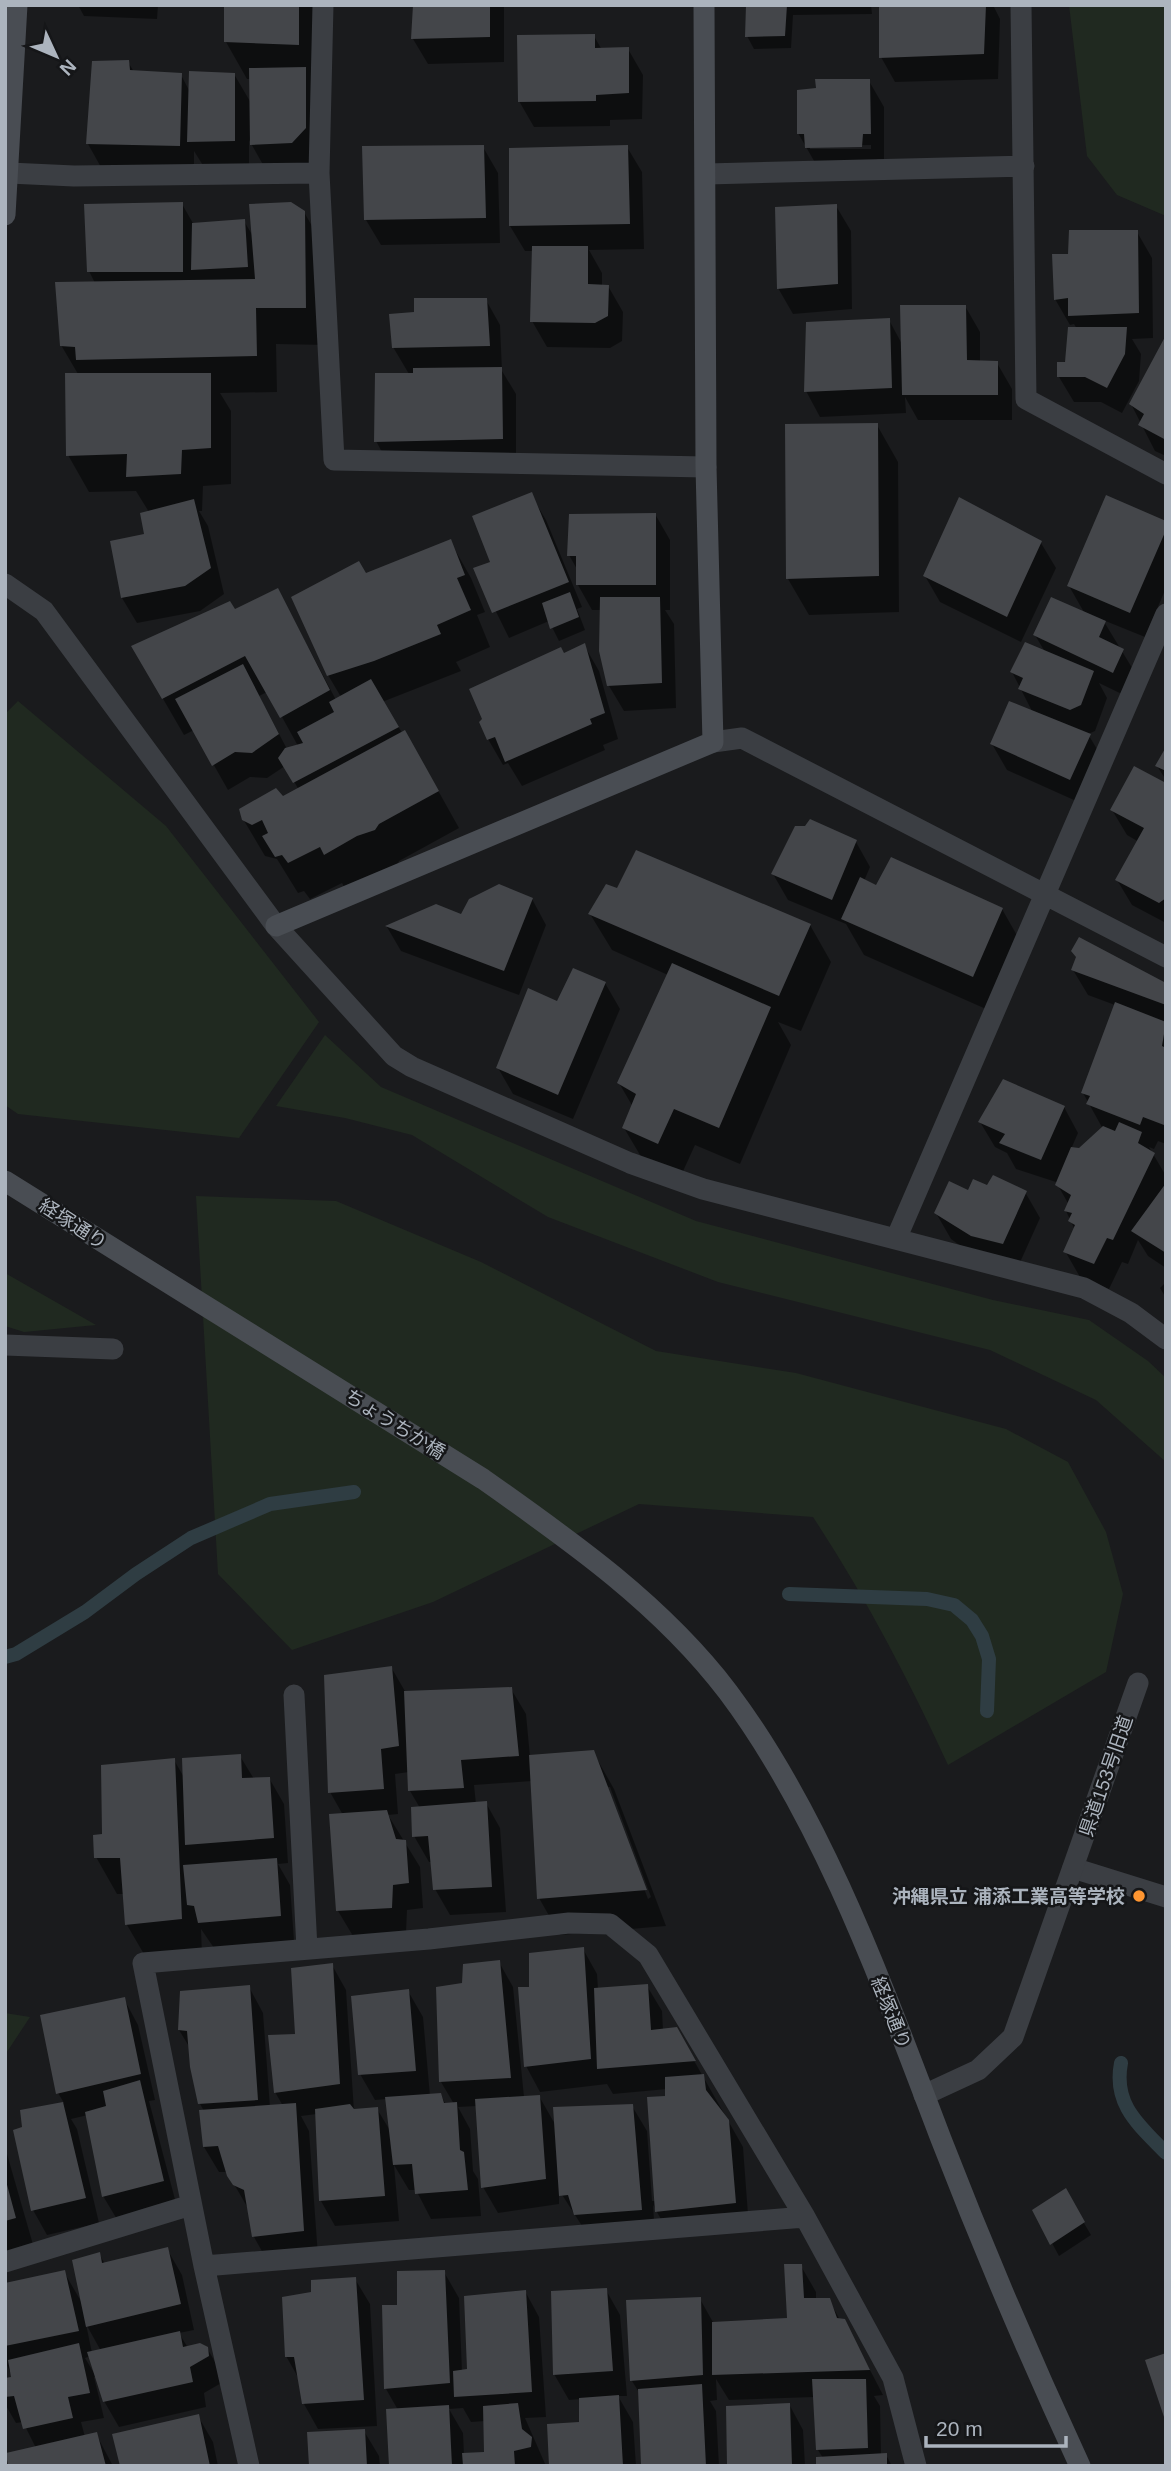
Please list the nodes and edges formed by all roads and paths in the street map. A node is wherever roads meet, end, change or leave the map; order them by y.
1 (17, 5) edge
2 (323, 5) edge
3 (704, 5) edge
4 (1021, 5) edge
5 (1024, 166) junction
6 (9, 173) junction
7 (319, 173) junction
8 (707, 174) junction
9 (5, 215) edge
10 (706, 467) junction
11 (1166, 474) edge
12 (5, 584) edge
13 (1166, 614) edge
14 (713, 742) junction
15 (1045, 895) junction
16 (276, 926) junction
17 (1166, 957) edge
18 (5, 1181) edge
19 (896, 1239) junction
20 (140, 1267) joint
21 (1166, 1339) edge
22 (5, 1345) edge
23 (113, 1349) dead end
24 (639, 1597) joint
25 (1138, 1683) dead end
26 (294, 1695) dead end
27 (1073, 1868) junction
28 (1166, 1897) edge
29 (307, 1949) junction
30 (924, 2095) junction
31 (191, 2205) junction
32 (805, 2217) junction
33 (5, 2262) edge
34 (204, 2266) junction
35 (249, 2466) edge
36 (916, 2466) edge
37 (1080, 2466) edge

1 - 6 main road
2 - 7 street
3 - 8 main road
4 - 5 street
5 - 8 street
5 - 11 street
6 - 7 street
6 - 9 main road
7 - 10 street
8 - 10 main road
10 - 14 main road
12 - 16 street
13 - 15 street
14 - 15 street
14 - 16 main road
15 - 17 street
15 - 19 street
16 - 19 street
18 - 20 main road, 経塚通り
19 - 21 street
20 - 24 main road, ちょうちか橋
22 - 23 street
24 - 30 main road, 経塚通り
25 - 27 street, 県道153号旧道
26 - 29 street
27 - 28 street
27 - 30 street, 県道153号旧道
29 - 31 street
29 - 32 street
30 - 37 main road, 経塚通り
31 - 33 street
31 - 34 street
32 - 34 street
32 - 36 street
34 - 35 street

